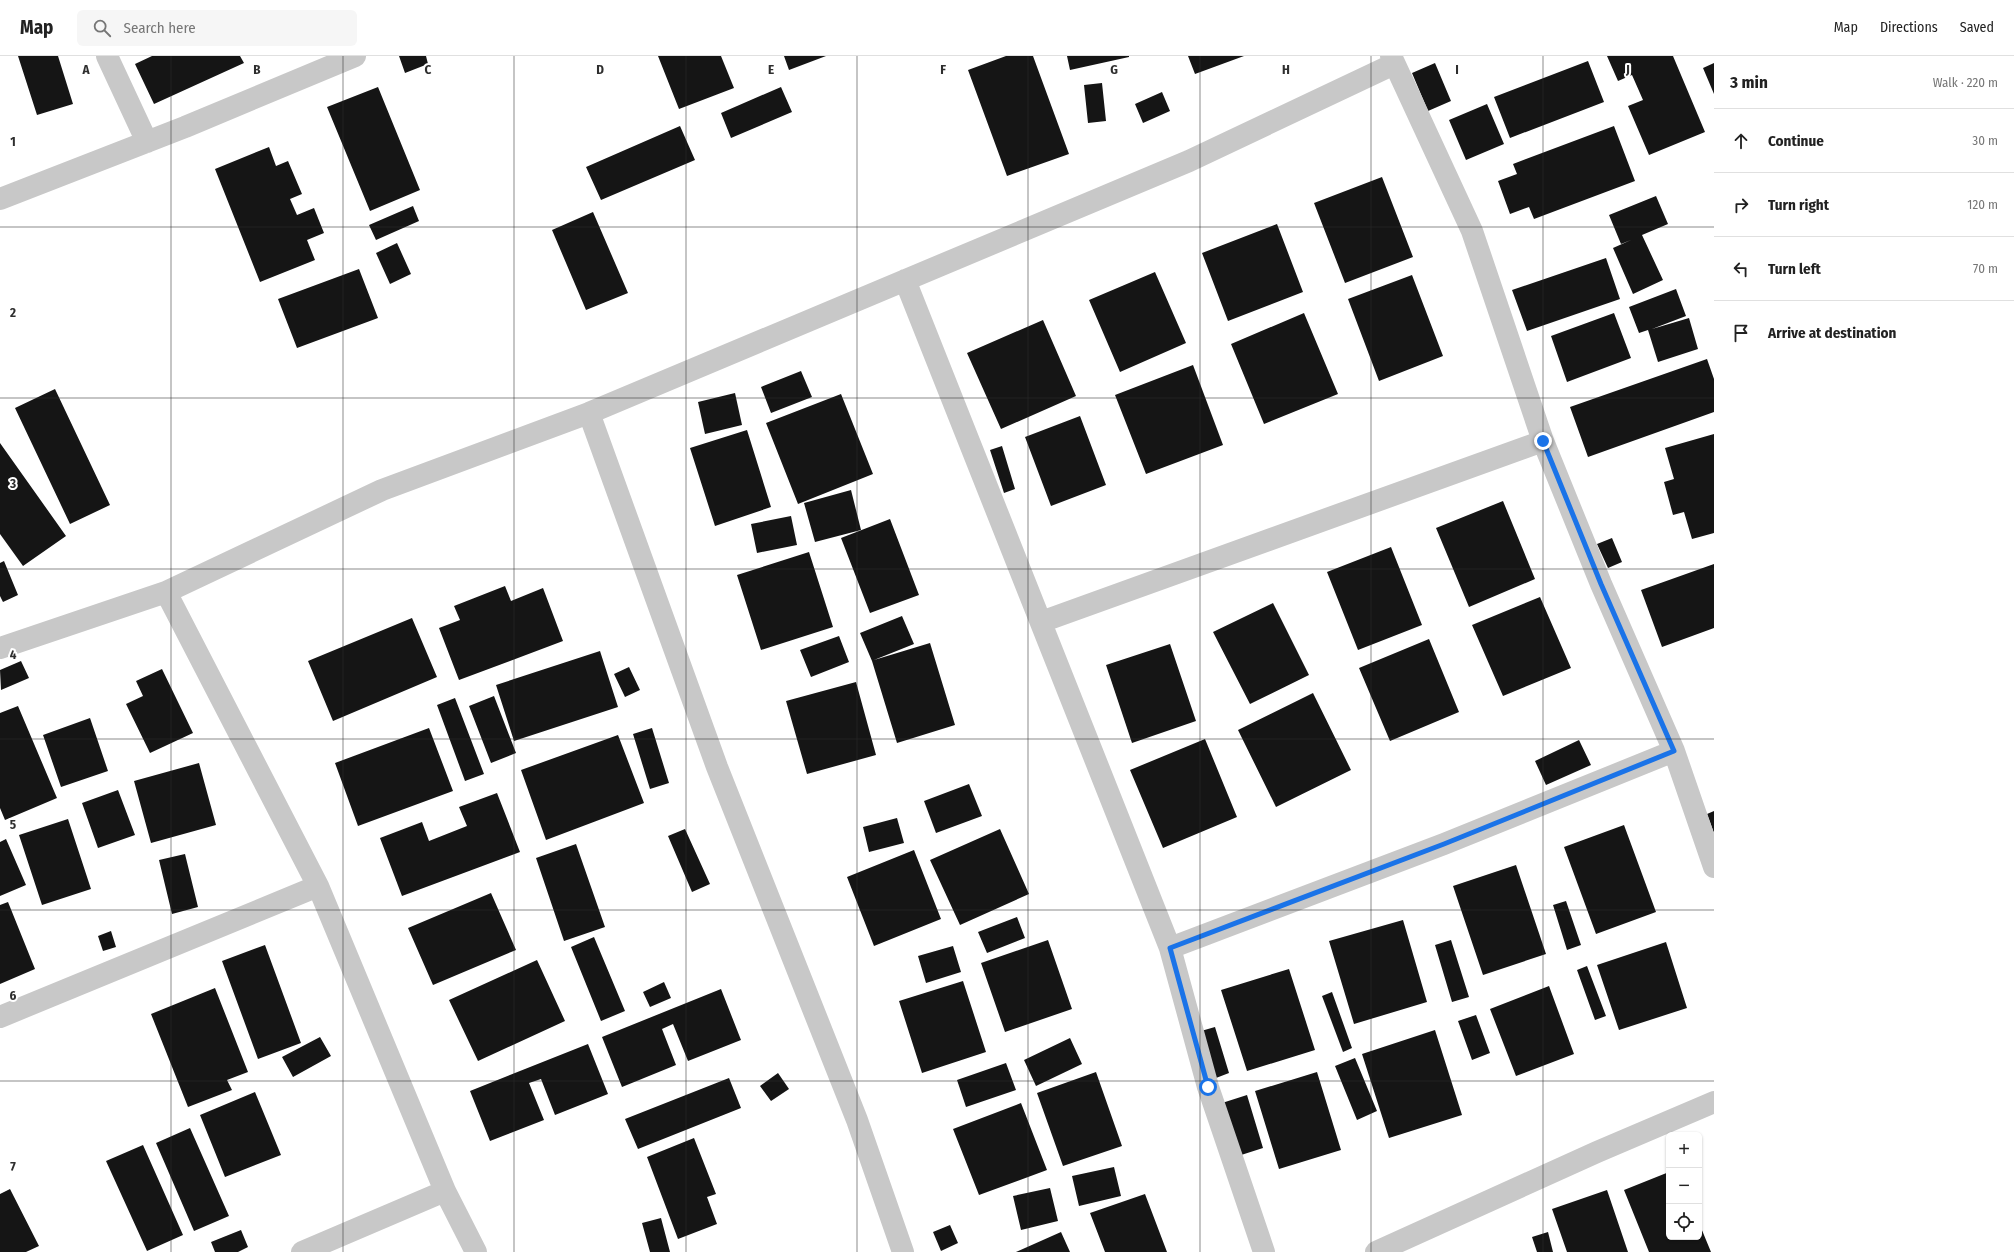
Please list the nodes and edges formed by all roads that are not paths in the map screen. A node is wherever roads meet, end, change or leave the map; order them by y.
1 (107, 56) edge
2 (355, 56) edge
3 (1392, 60) edge
4 (147, 142) junction
5 (0, 200) edge
6 (905, 280) junction
7 (589, 413) junction
8 (1543, 441) junction
9 (166, 592) junction
10 (1041, 622) junction
11 (0, 648) edge
12 (1674, 751) junction
13 (1714, 867) edge
14 (318, 886) junction
15 (1170, 948) junction
16 (0, 1017) edge
17 (1714, 1102) edge
18 (445, 1191) junction
19 (302, 1252) edge
20 (476, 1252) edge
21 (902, 1252) edge
22 (1264, 1252) edge
23 (1376, 1252) edge

1 - 4 street
2 - 4 street
3 - 6 street
3 - 8 street
4 - 5 street
6 - 7 street
6 - 10 street
7 - 9 street
7 - 21 street
8 - 10 street
8 - 12 street
9 - 11 street
9 - 14 street
10 - 15 street
12 - 13 street
12 - 15 street
14 - 16 street
14 - 18 street
15 - 22 street
17 - 23 street
18 - 19 street
18 - 20 street

